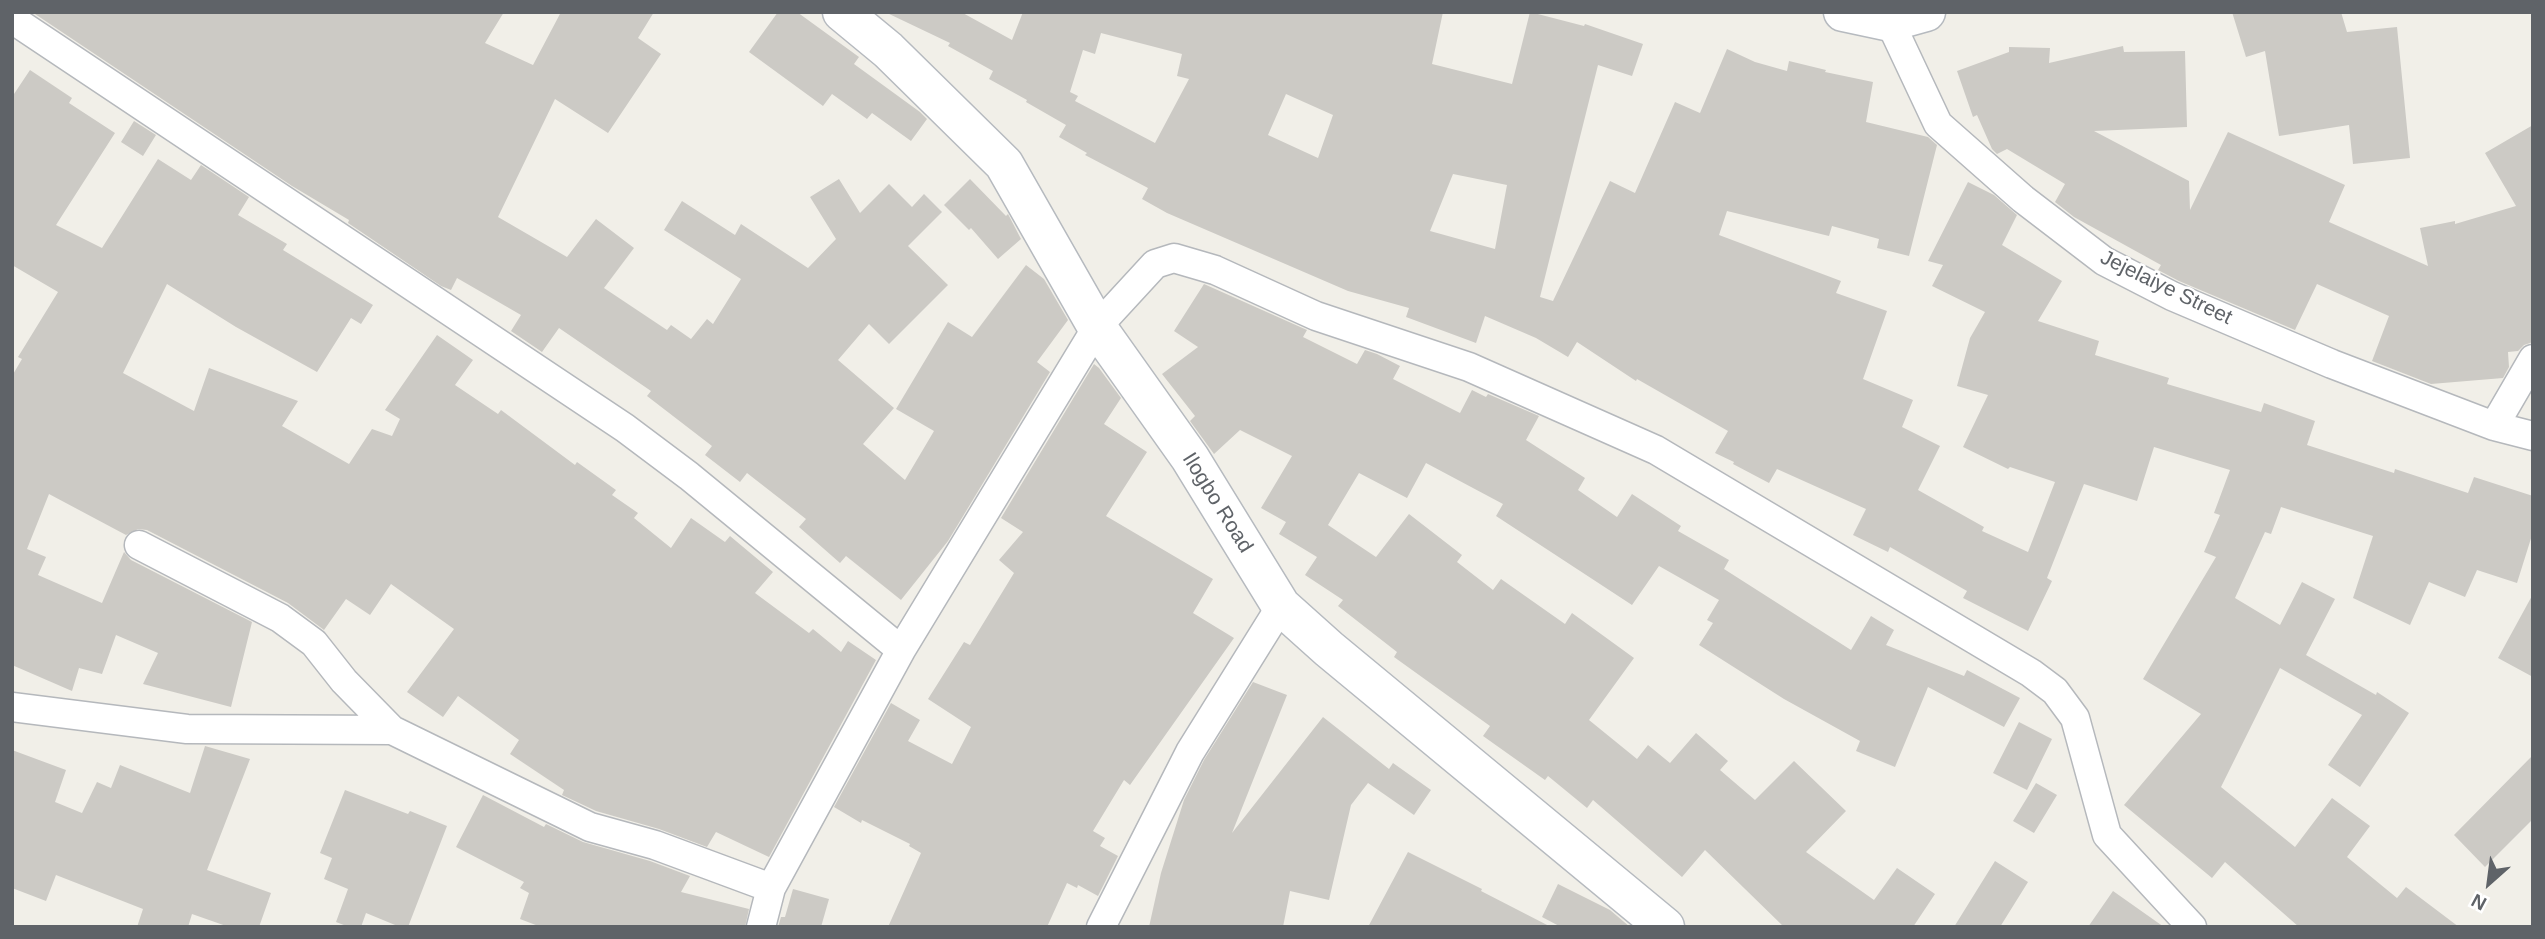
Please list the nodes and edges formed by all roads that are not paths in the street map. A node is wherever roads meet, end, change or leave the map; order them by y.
1 (842, 12) edge
2 (1843, 12) edge
3 (1926, 12) edge
4 (12, 19) edge
5 (1890, 22) junction
6 (1097, 327) junction
7 (2533, 359) edge
8 (2494, 426) junction
9 (2533, 436) edge
10 (139, 545) dead end
11 (1281, 606) junction
12 (901, 650) junction
13 (12, 707) edge
14 (392, 730) junction
15 (771, 888) junction
16 (761, 927) edge
17 (1101, 927) edge
18 (1665, 927) edge
19 (2192, 927) edge

1 - 6 main road, Ilogbo Road
2 - 5 main road
3 - 5 main road
4 - 12 street
5 - 8 street, Jejelaiye Street
6 - 11 main road, Ilogbo Road
6 - 12 street
6 - 19 street
7 - 8 street
8 - 9 street, Jejelaiye Street
10 - 14 street
11 - 17 street
11 - 18 main road, Ilogbo Road
12 - 15 street
13 - 14 street
14 - 15 street
15 - 16 street

